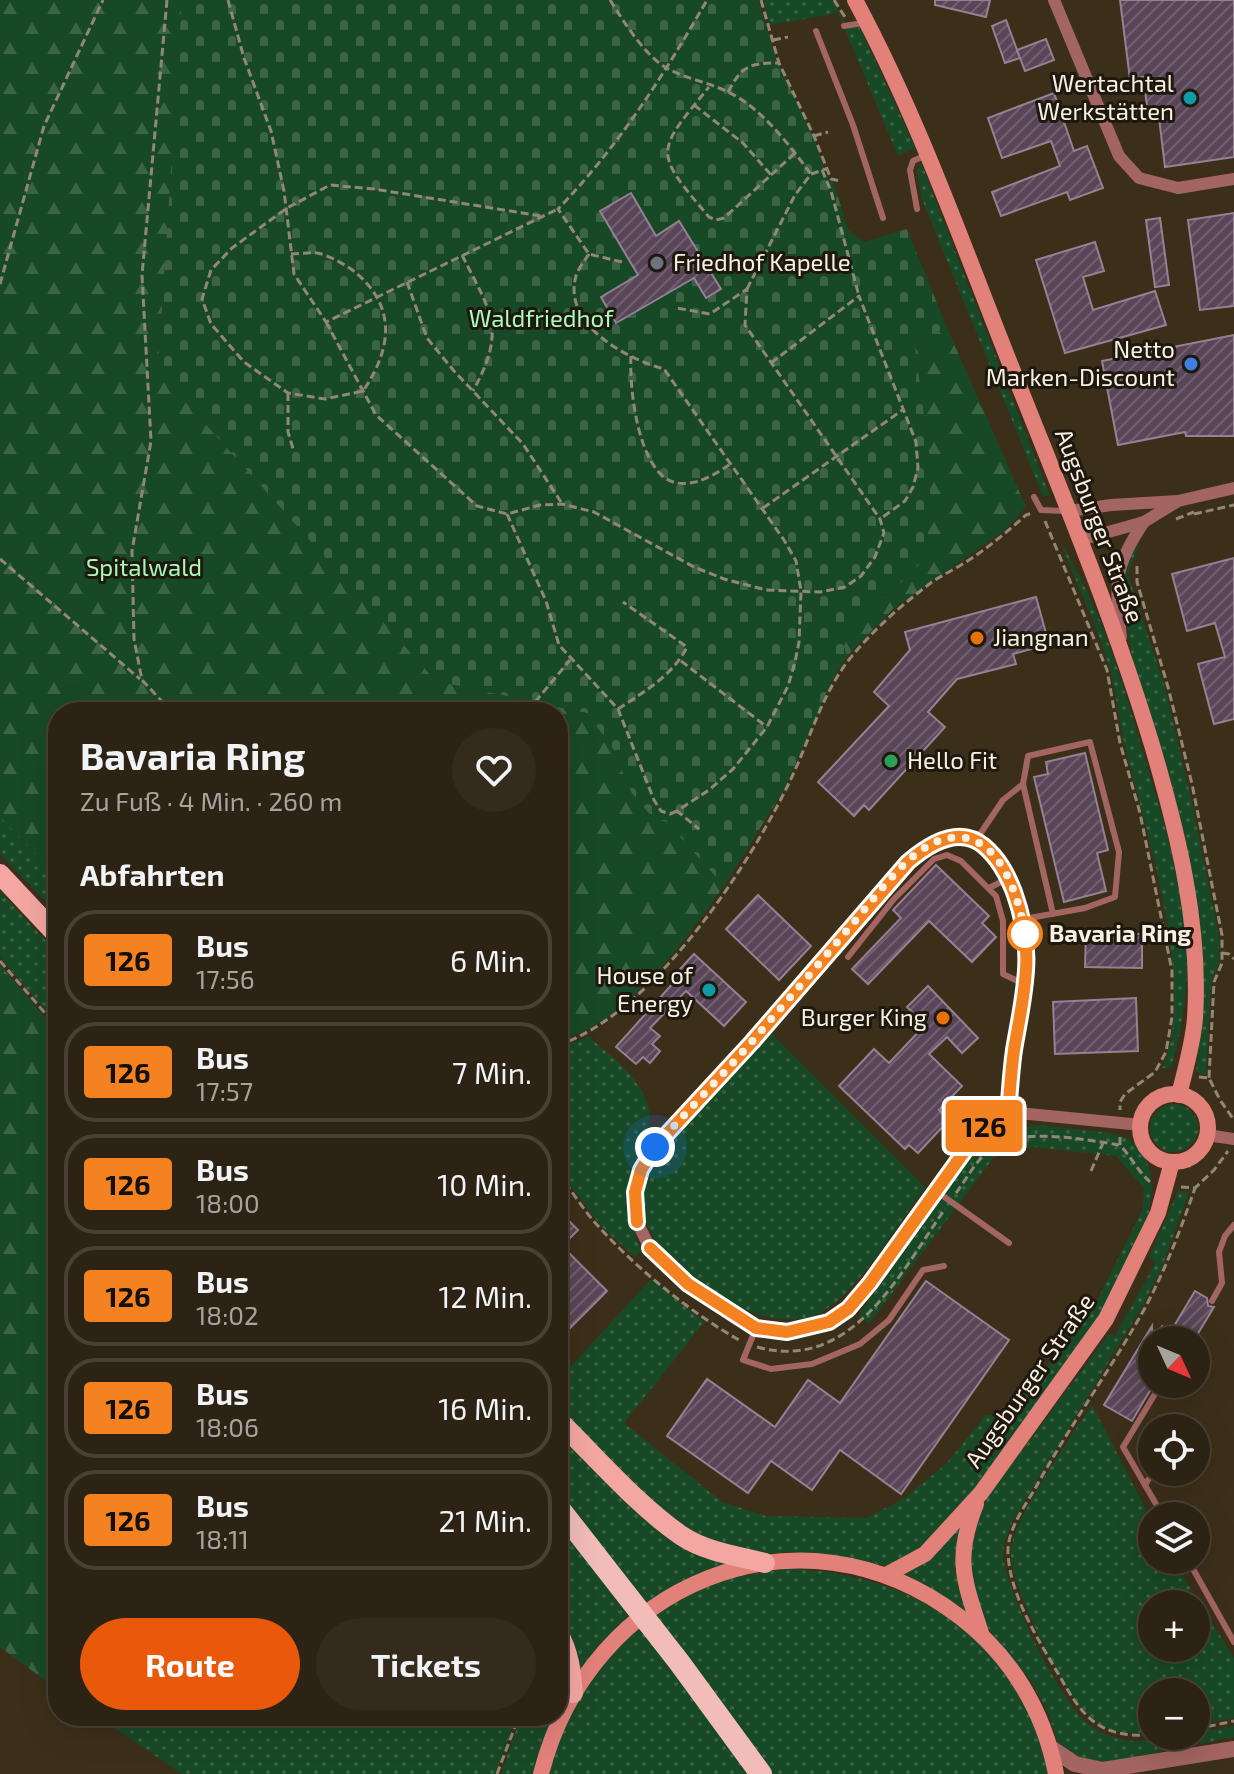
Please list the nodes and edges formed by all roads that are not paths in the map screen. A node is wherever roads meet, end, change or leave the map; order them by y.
1 (855, 0) edge
2 (1054, 0) edge
3 (816, 31) dead end
4 (920, 158) junction
5 (901, 164) dead end
6 (1234, 179) edge
7 (917, 209) dead end
8 (883, 218) dead end
9 (1234, 488) edge
10 (1034, 497) dead end
11 (1178, 501) junction
12 (1069, 511) junction
13 (1144, 522) junction
14 (1080, 540) junction
15 (1124, 656) junction
16 (1023, 784) junction
17 (976, 840) junction
18 (0, 874) edge
19 (1009, 878) junction
20 (989, 888) junction
21 (1053, 914) junction
22 (1024, 919) junction
23 (48, 925) edge
24 (848, 957) dead end
25 (1026, 985) junction
26 (1179, 1095) junction
27 (1008, 1112) junction
28 (1141, 1125) junction
29 (1207, 1135) junction
30 (1232, 1139) edge
31 (1172, 1162) junction
32 (936, 1191) junction
33 (1234, 1225) edge
34 (1009, 1243) dead end
35 (944, 1266) dead end
36 (1212, 1301) dead end
37 (756, 1328) junction
38 (1138, 1422) edge
39 (568, 1430) edge
40 (1138, 1473) edge
41 (981, 1493) junction
42 (568, 1520) edge
43 (765, 1563) junction
44 (1195, 1574) edge
45 (886, 1575) junction
46 (1207, 1575) dead end
47 (1197, 1577) junction
48 (1227, 1612) dead end
49 (1218, 1614) junction
50 (981, 1633) junction
51 (1234, 1642) edge
52 (568, 1657) edge
53 (573, 1693) junction
54 (568, 1704) edge
55 (558, 1726) edge
56 (1051, 1748) junction
57 (1234, 1749) edge
58 (1174, 1760) junction
59 (541, 1774) edge
60 (761, 1774) edge
61 (1056, 1774) edge
62 (1146, 1774) edge

1 - 4 main road, Augsburger Straße
2 - 6 street
3 - 8 lane
4 - 5 lane
4 - 7 lane
4 - 12 main road, Augsburger Straße
9 - 11 street
10 - 12 lane
11 - 12 street
11 - 13 street
12 - 14 main road, Augsburger Straße
13 - 14 street
13 - 15 street
14 - 15 main road, Augsburger Straße
15 - 26 main road, Augsburger Straße
16 - 17 lane
16 - 21 lane
16 - 21 lane
17 - 19 street
17 - 37 street
18 - 23 main road
19 - 20 lane
19 - 22 street
20 - 24 lane
20 - 25 lane
21 - 22 lane
22 - 25 street
25 - 27 street
26 - 28 main road
26 - 29 main road
27 - 28 street
27 - 32 street
28 - 31 main road
29 - 30 street
29 - 31 main road
31 - 41 main road, Augsburger Straße
32 - 34 lane
32 - 37 street
33 - 36 lane
35 - 37 lane
38 - 40 lane
39 - 43 main road
41 - 45 main road, Augsburger Straße
41 - 50 main road, Augsburger Straße
42 - 60 highway
43 - 45 main road
43 - 53 main road
44 - 47 lane
45 - 50 main road
46 - 47 lane
47 - 49 lane
48 - 49 lane
49 - 51 lane
50 - 56 main road
52 - 53 main road
53 - 54 main road
55 - 59 main road
56 - 58 street
56 - 61 main road
57 - 58 street
58 - 62 street

